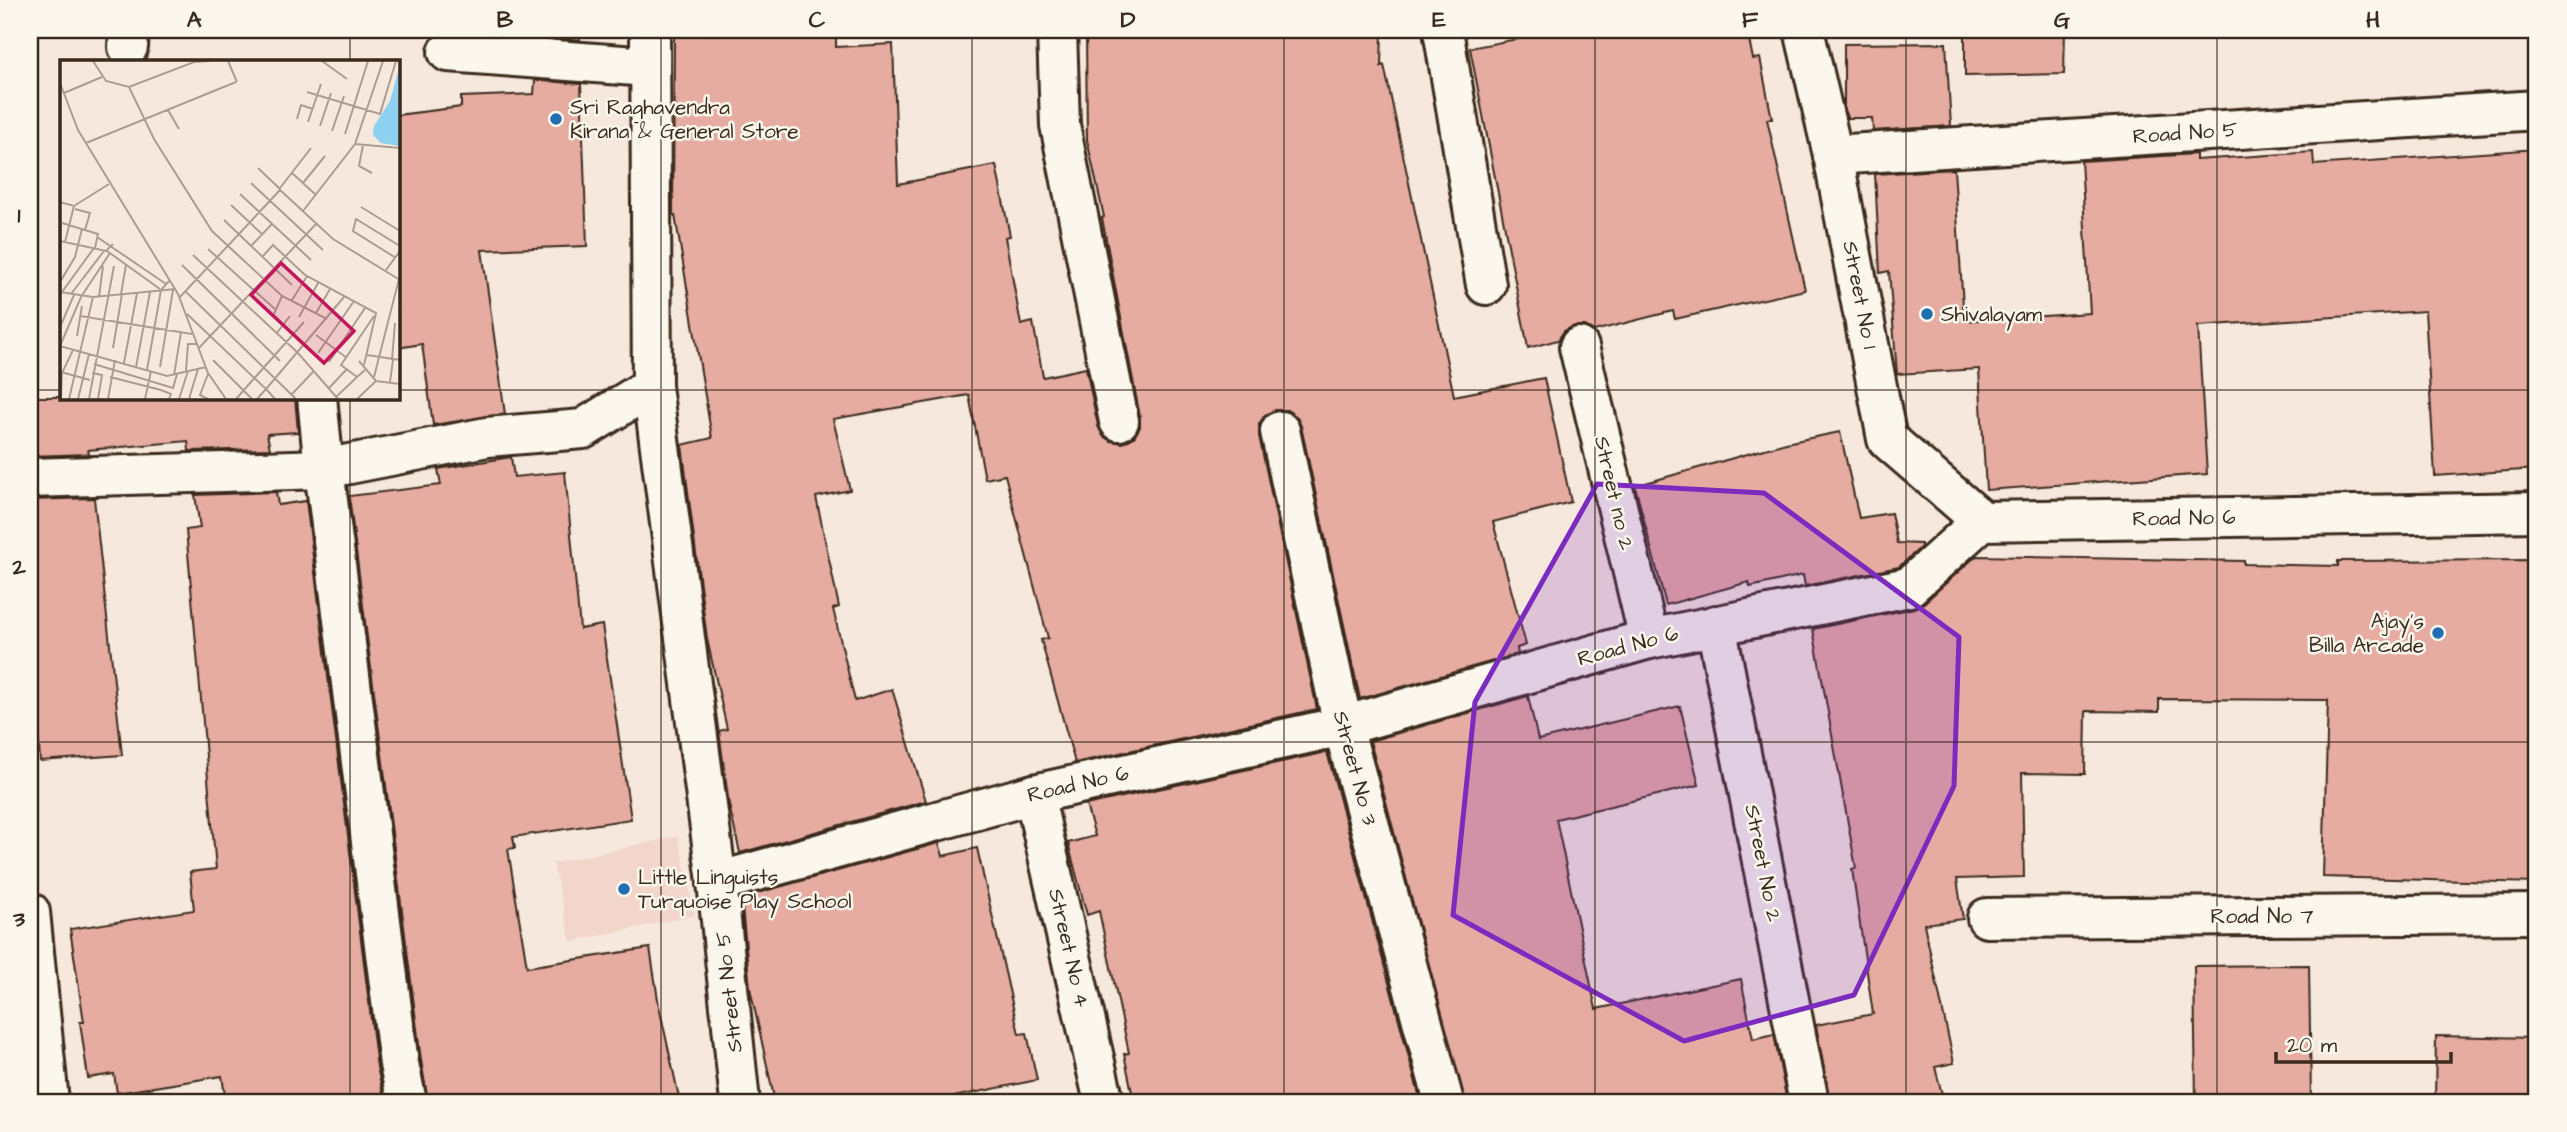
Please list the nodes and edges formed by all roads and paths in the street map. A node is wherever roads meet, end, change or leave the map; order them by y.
1 (650, 30) edge
2 (1057, 30) edge
3 (1443, 30) edge
4 (1804, 30) edge
5 (448, 52) dead end
6 (649, 67) junction
7 (2537, 110) edge
8 (1833, 155) junction
9 (1486, 285) dead end
10 (1579, 347) dead end
11 (652, 386) junction
12 (317, 399) edge
13 (1119, 421) dead end
14 (1280, 431) dead end
15 (324, 468) junction
16 (30, 478) edge
17 (2537, 512) edge
18 (1982, 521) junction
19 (1716, 625) junction
20 (1649, 639) junction
21 (1343, 726) junction
22 (1034, 794) junction
23 (717, 882) junction
24 (30, 912) edge
25 (2537, 914) edge
26 (1987, 918) dead end
27 (49, 1102) edge
28 (407, 1102) edge
29 (740, 1102) edge
30 (1104, 1102) edge
31 (1444, 1102) edge
32 (1809, 1102) edge

1 - 6 street, Street No 5
2 - 13 street
3 - 9 street
4 - 8 street, Street No 1
5 - 6 street
6 - 11 street, Street No 5
7 - 8 street, Road No 5
8 - 18 street, Street No 1
10 - 20 street, Street no 2
11 - 15 street
11 - 23 street, Street No 5
12 - 15 street
14 - 21 street, Street No 3
15 - 16 street
15 - 28 street
17 - 18 street, Road No 6
18 - 19 street, Road No 6
19 - 20 street, Road No 6
19 - 32 street, Street No 2
20 - 21 street, Road No 6
21 - 22 street, Road No 6
21 - 31 street, Street No 3
22 - 23 street, Road No 6
22 - 30 street, Street No 4
23 - 29 street, Street No 5
24 - 27 street
25 - 26 street, Road No 7

